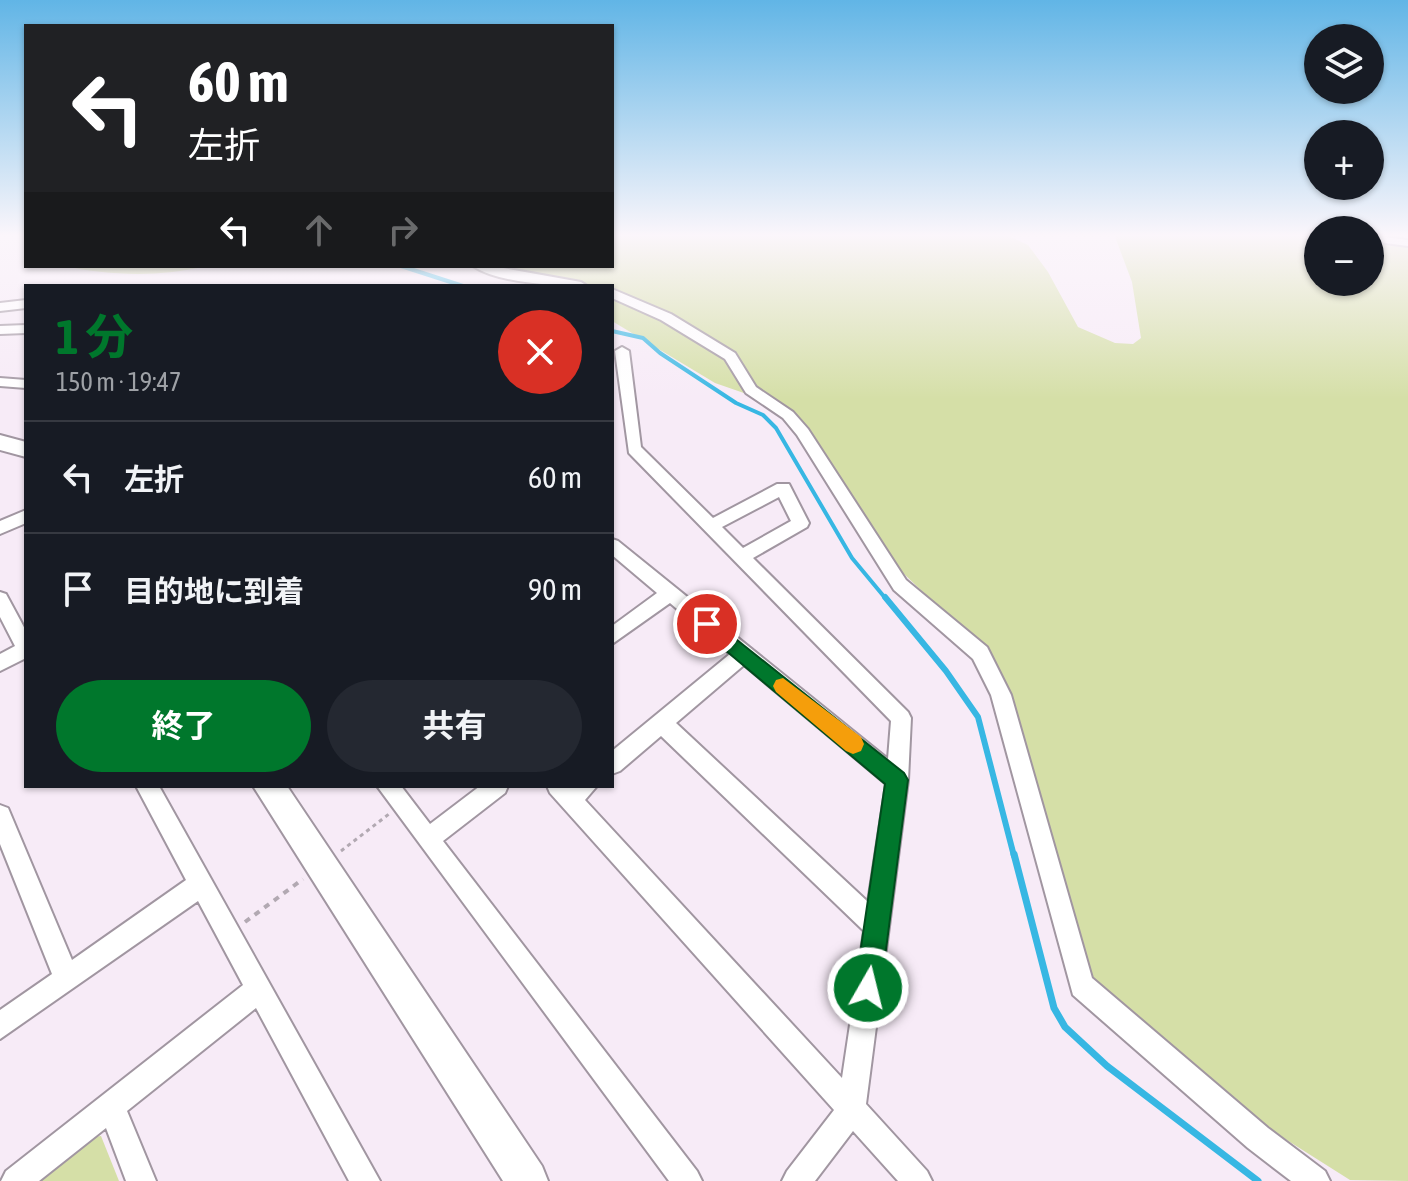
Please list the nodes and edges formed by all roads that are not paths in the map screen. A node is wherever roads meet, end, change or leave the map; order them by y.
1 (614, 294) edge
2 (24, 304) edge
3 (0, 307) edge
4 (24, 329) edge
5 (0, 330) edge
6 (622, 351) dead end
7 (0, 382) edge
8 (24, 384) edge
9 (0, 442) edge
10 (24, 449) edge
11 (24, 517) edge
12 (711, 526) junction
13 (0, 528) edge
14 (614, 547) edge
15 (740, 557) junction
16 (670, 593) junction
17 (0, 599) edge
18 (614, 635) edge
19 (24, 645) edge
20 (24, 650) edge
21 (744, 654) junction
22 (0, 663) edge
23 (662, 723) junction
24 (614, 762) edge
25 (897, 780) junction
26 (148, 788) edge
27 (270, 788) edge
28 (390, 788) edge
29 (494, 788) edge
30 (571, 790) edge
31 (0, 816) edge
32 (428, 839) junction
33 (201, 884) junction
34 (877, 927) junction
35 (67, 979) junction
36 (259, 989) junction
37 (0, 1026) edge
38 (111, 1106) junction
39 (851, 1110) junction
40 (16, 1181) edge
41 (141, 1181) edge
42 (365, 1181) edge
43 (527, 1181) edge
44 (687, 1181) edge
45 (797, 1181) edge
46 (917, 1181) edge
47 (1315, 1181) edge

1 - 47 street
2 - 3 street
4 - 5 street
6 - 12 street
7 - 8 street
9 - 10 street
11 - 13 street
12 - 15 street
12 - 15 street
14 - 16 street
15 - 25 street
16 - 18 street
16 - 21 street
17 - 19 street
20 - 22 street
21 - 23 street
21 - 25 street
23 - 24 street
23 - 34 street
25 - 34 street
26 - 33 street
27 - 43 street
28 - 32 street
29 - 32 street
30 - 39 street
31 - 35 street
32 - 44 street
33 - 35 street
33 - 36 street
34 - 39 street
35 - 37 street
36 - 38 street
36 - 42 street
38 - 40 street
38 - 41 street
39 - 45 street
39 - 46 street

